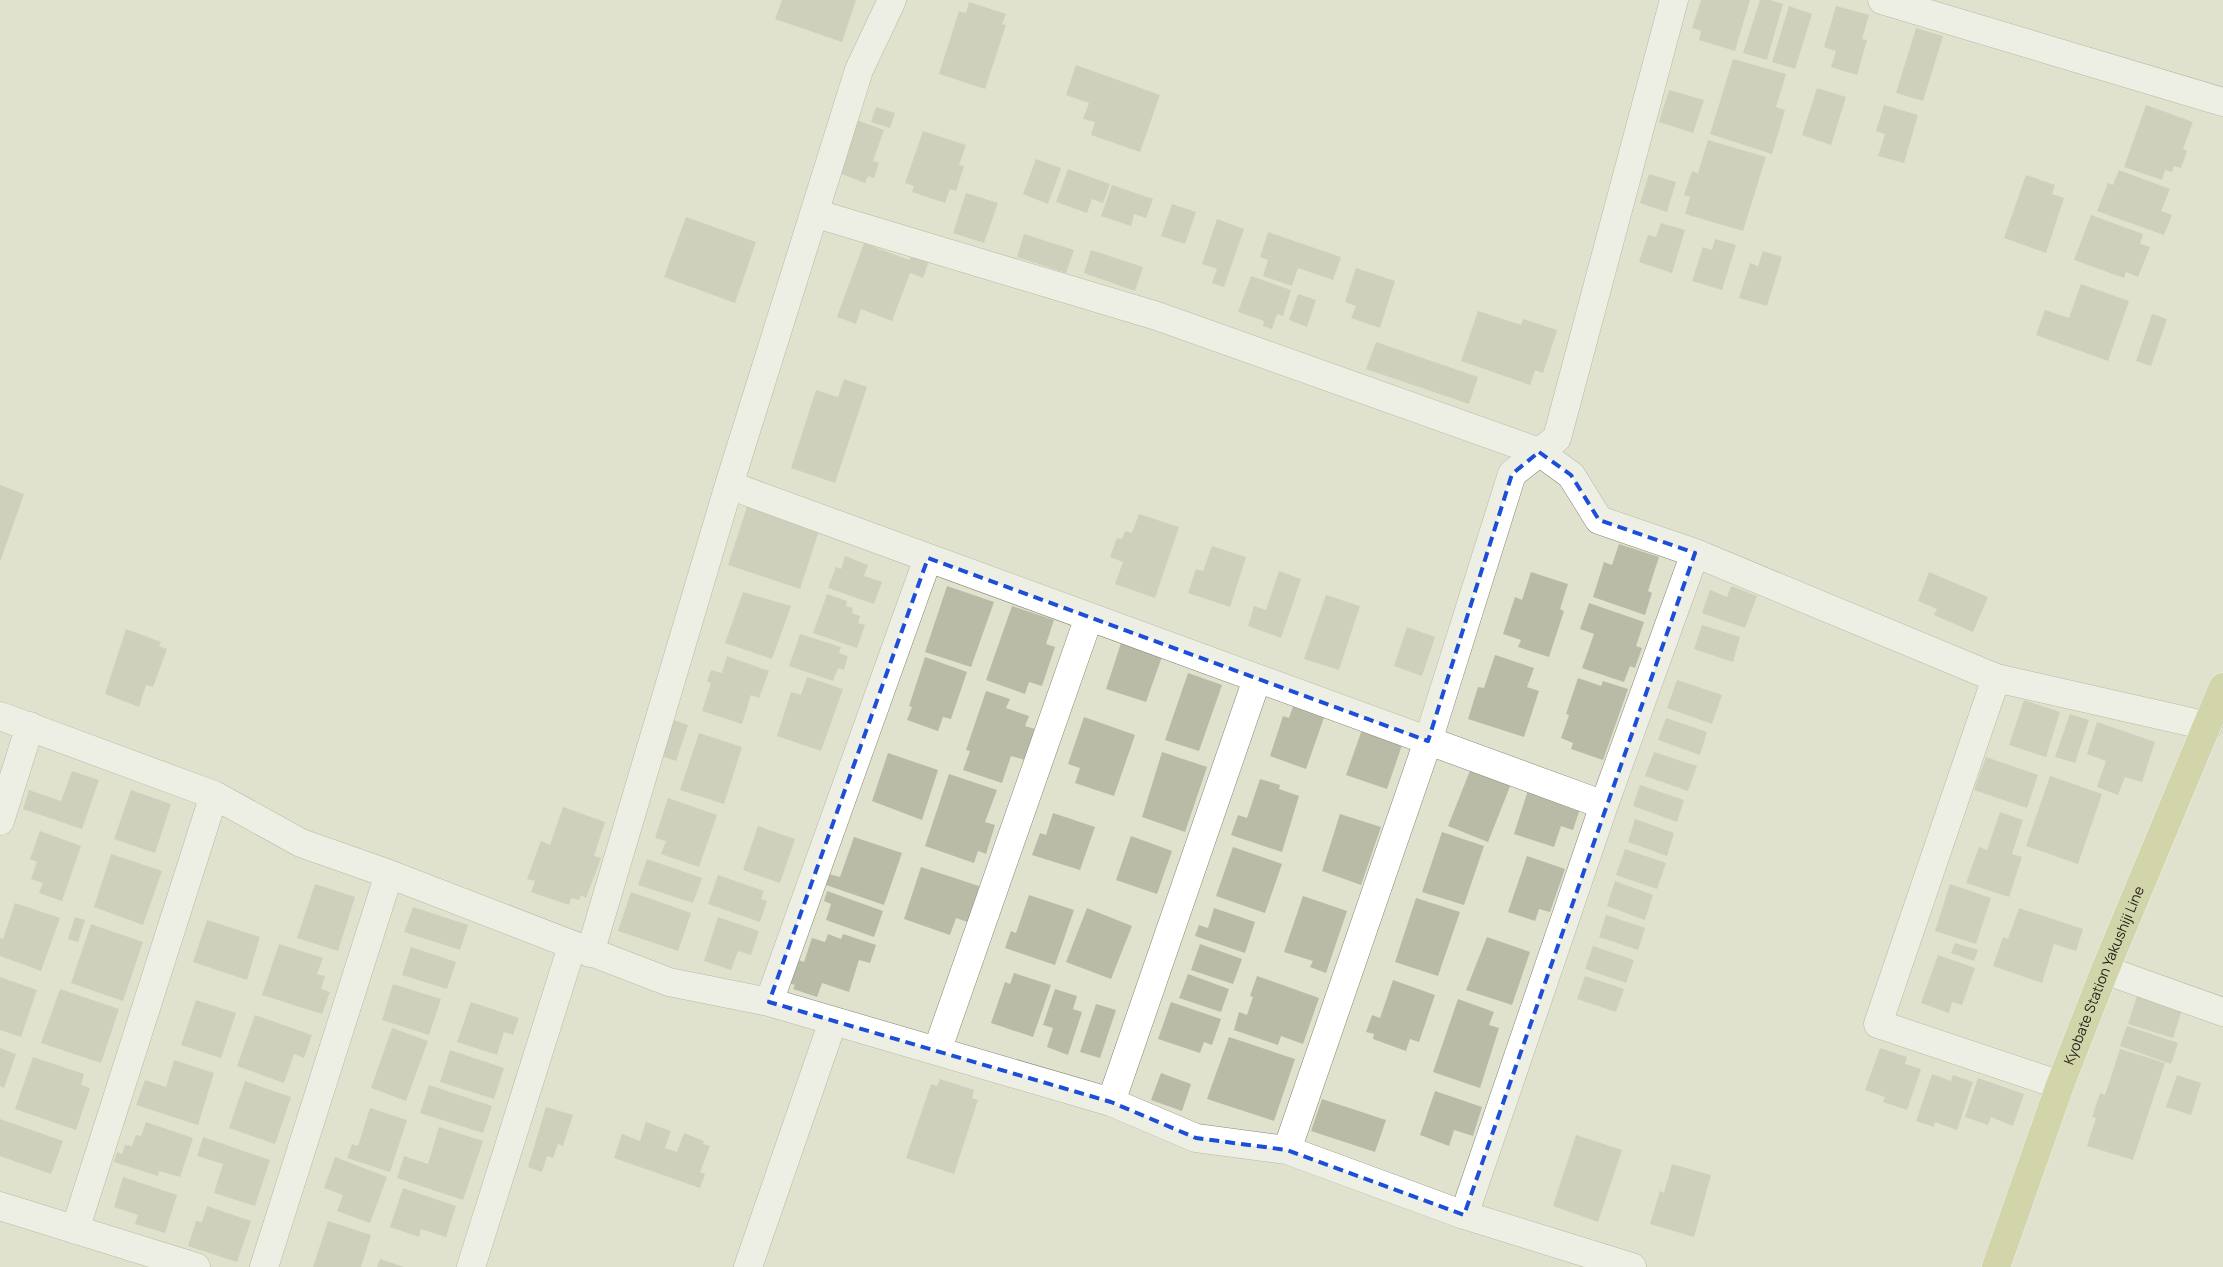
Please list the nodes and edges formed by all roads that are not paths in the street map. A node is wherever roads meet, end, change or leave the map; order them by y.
1 (892, 0) edge
2 (1674, 0) edge
3 (1882, 0) edge
4 (2223, 102) edge
5 (814, 213) junction
6 (1539, 452) junction
7 (728, 485) junction
8 (1695, 553) junction
9 (928, 558) junction
10 (1089, 617) junction
11 (1996, 678) junction
12 (1257, 679) junction
13 (2223, 688) edge
14 (0, 716) edge
15 (30, 726) junction
16 (2208, 726) junction
17 (1428, 741) junction
18 (214, 795) junction
19 (1604, 806) junction
20 (0, 821) edge
21 (389, 874) junction
22 (581, 950) junction
23 (2105, 970) junction
24 (769, 1002) junction
25 (2223, 1012) edge
26 (834, 1021) junction
27 (937, 1051) junction
28 (2060, 1085) junction
29 (1111, 1102) junction
30 (1287, 1150) junction
31 (0, 1206) edge
32 (1464, 1215) junction
33 (75, 1230) junction
34 (196, 1267) edge
35 (264, 1267) edge
36 (471, 1267) edge
37 (748, 1267) edge
38 (1632, 1267) edge
39 (1996, 1267) edge

1 - 5 street
2 - 6 street
3 - 4 street
5 - 6 street
5 - 7 street
6 - 8 street
6 - 17 street
7 - 9 street
7 - 22 street
8 - 11 street
8 - 19 street
9 - 10 street
9 - 24 street
10 - 12 street
10 - 27 street
11 - 16 street
11 - 28 street
12 - 17 street
12 - 29 street
13 - 16 main road, Kyobate Station Yakushiji Line
14 - 15 street
15 - 18 street
15 - 20 street
16 - 23 main road, Kyobate Station Yakushiji Line
17 - 19 street
17 - 30 street
18 - 21 street
18 - 33 street
19 - 32 street
21 - 22 street
21 - 35 street
22 - 24 street
22 - 36 street
23 - 25 street
23 - 28 main road, Kyobate Station Yakushiji Line
24 - 26 street
26 - 27 street
26 - 37 street
27 - 29 street
28 - 39 main road, Kyobate Station Yakushiji Line
29 - 30 street
30 - 32 street
31 - 33 street
32 - 38 street
33 - 34 street

